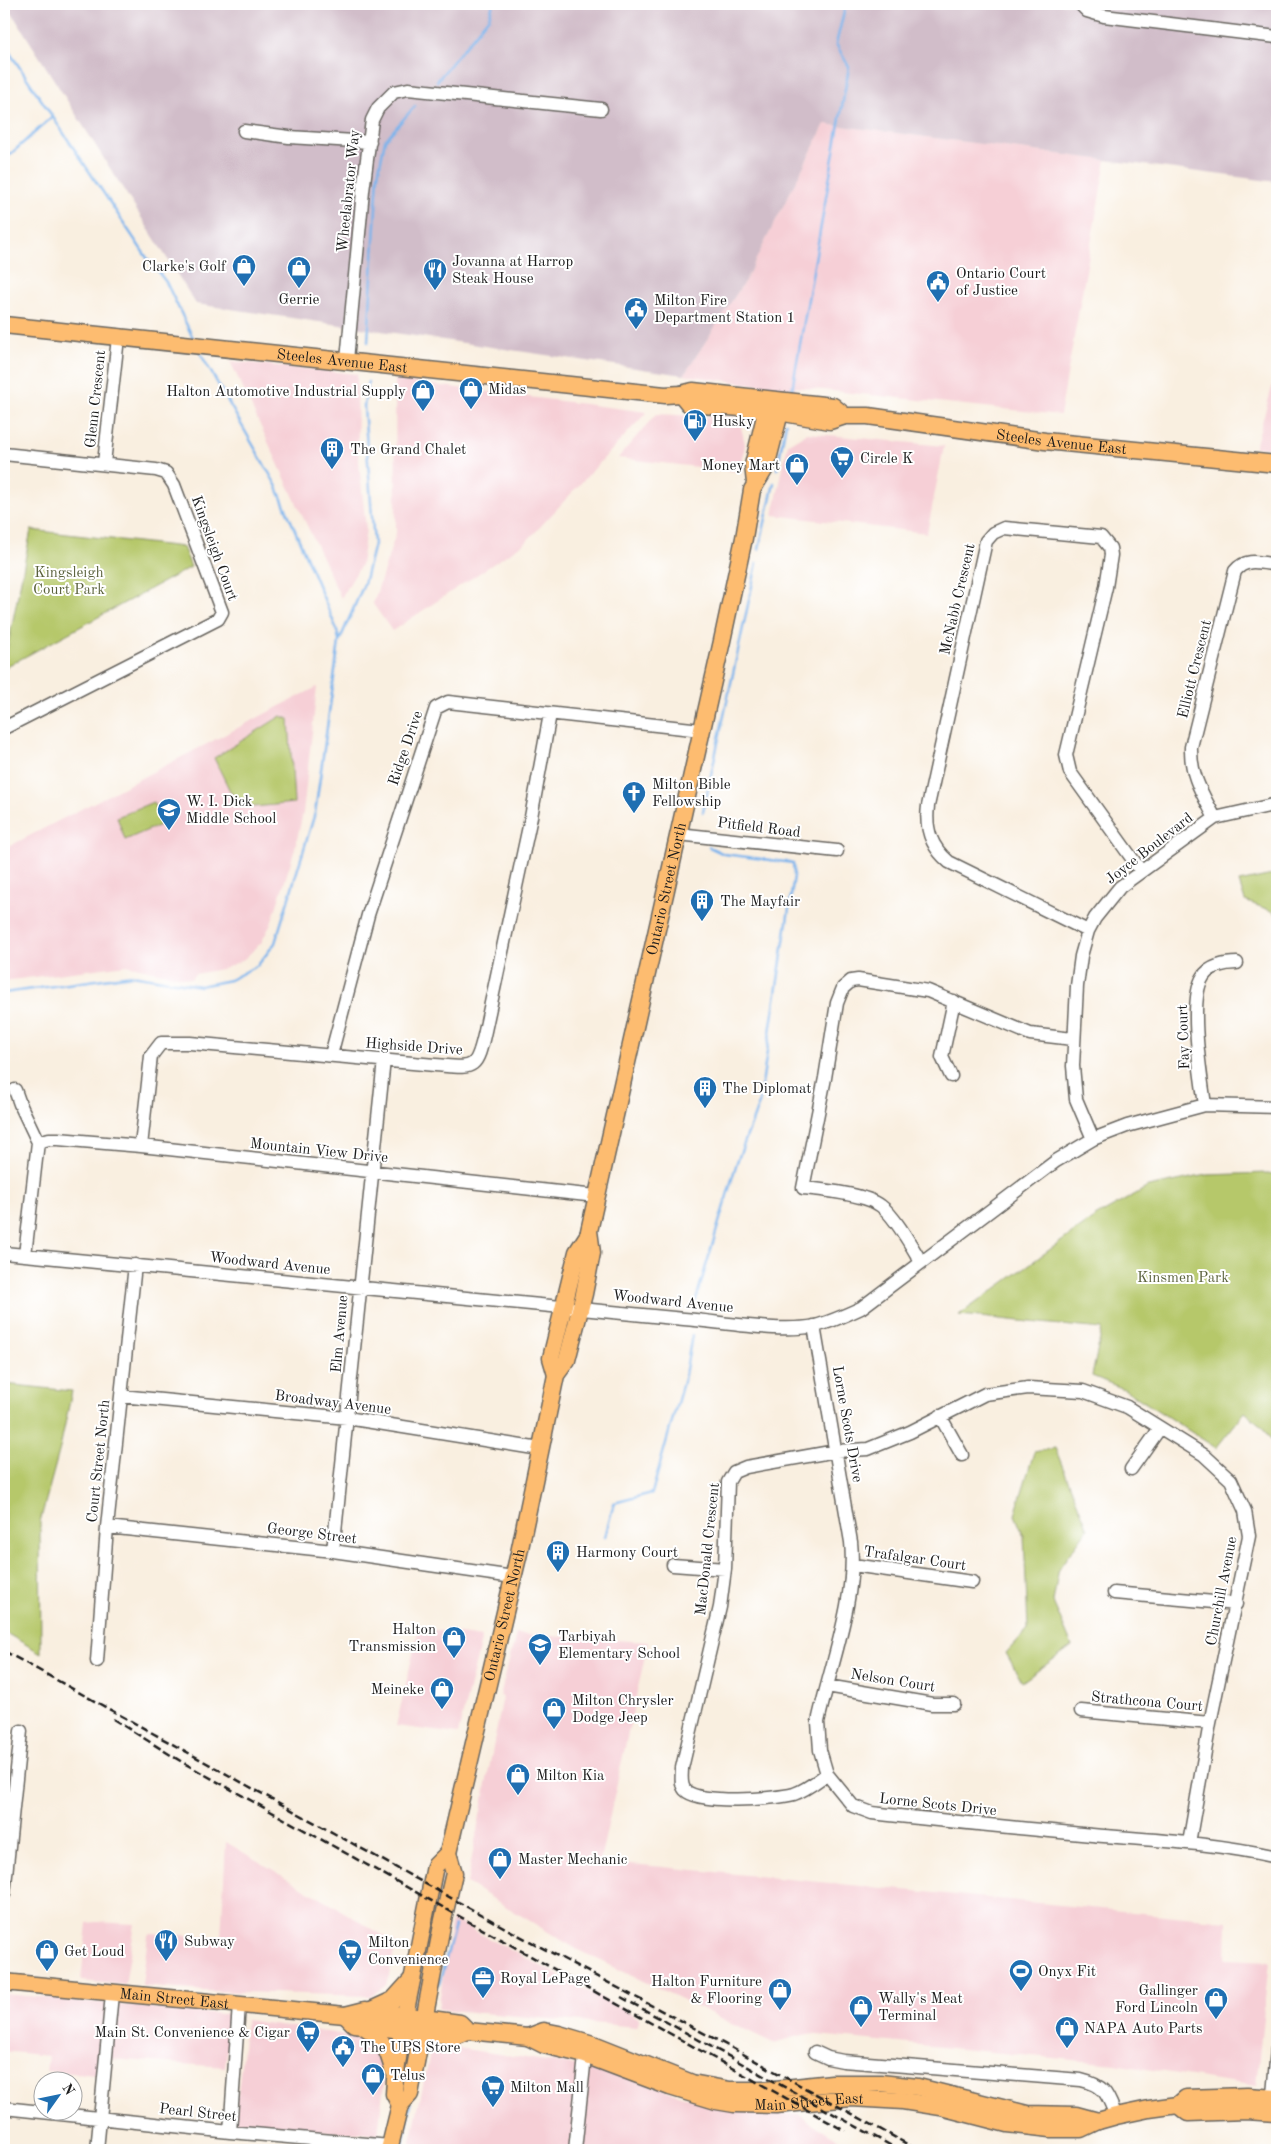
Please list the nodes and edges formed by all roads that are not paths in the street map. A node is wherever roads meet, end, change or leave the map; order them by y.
1 (1080, 4) edge
2 (1277, 37) edge
3 (601, 109) dead end
4 (244, 131) dead end
5 (370, 142) junction
6 (4, 325) edge
7 (118, 338) junction
8 (347, 360) junction
9 (775, 405) junction
10 (4, 454) edge
11 (104, 464) junction
12 (1277, 464) edge
13 (1277, 565) edge
14 (550, 714) junction
15 (4, 728) edge
16 (701, 730) junction
17 (1277, 804) edge
18 (1215, 818) junction
19 (678, 834) junction
20 (836, 851) dead end
21 (1141, 871) junction
22 (1088, 931) junction
23 (1238, 963) dead end
24 (954, 1001) junction
25 (1073, 1039) junction
26 (331, 1055) junction
27 (384, 1060) junction
28 (951, 1076) dead end
29 (16, 1090) dead end
30 (1205, 1105) junction
31 (1277, 1107) edge
32 (1093, 1139) junction
33 (38, 1142) junction
34 (141, 1146) junction
35 (372, 1172) junction
36 (596, 1196) junction
37 (588, 1235) junction
38 (4, 1253) edge
39 (25, 1255) junction
40 (922, 1262) junction
41 (135, 1264) junction
42 (359, 1289) junction
43 (564, 1307) junction
44 (580, 1308) junction
45 (814, 1326) junction
46 (556, 1374) junction
47 (121, 1396) junction
48 (940, 1416) junction
49 (347, 1418) junction
50 (1160, 1428) junction
51 (540, 1449) junction
52 (836, 1451) junction
53 (962, 1456) dead end
54 (1131, 1469) dead end
55 (107, 1527) junction
56 (333, 1551) junction
57 (673, 1565) dead end
58 (853, 1565) junction
59 (725, 1569) junction
60 (513, 1577) junction
61 (972, 1582) dead end
62 (1114, 1593) dead end
63 (1236, 1604) junction
64 (97, 1661) dead end
65 (828, 1686) junction
66 (954, 1704) dead end
67 (1081, 1711) dead end
68 (1210, 1723) junction
69 (21, 1731) dead end
70 (827, 1774) junction
71 (1189, 1843) junction
72 (448, 1854) junction
73 (1277, 1857) edge
74 (4, 1894) edge
75 (412, 1979) junction
76 (4, 1982) edge
77 (112, 1994) junction
78 (239, 2005) junction
79 (369, 2011) junction
80 (345, 2015) junction
81 (404, 2022) junction
82 (361, 2025) junction
83 (423, 2025) junction
84 (586, 2048) junction
85 (1277, 2049) edge
86 (815, 2052) dead end
87 (394, 2080) junction
88 (400, 2105) junction
89 (1275, 2105) edge
90 (4, 2108) edge
91 (1116, 2116) junction
92 (101, 2118) junction
93 (230, 2132) junction
94 (389, 2148) edge
95 (97, 2150) edge
96 (575, 2150) edge

1 - 2 street
3 - 5 street, Wheelabrator Way
4 - 5 street
5 - 8 street, Wheelabrator Way
6 - 7 main road, Steeles Avenue East
7 - 8 main road, Steeles Avenue East
7 - 11 street, Glenn Crescent
8 - 9 main road, Steeles Avenue East
9 - 12 main road, Steeles Avenue East
9 - 16 main road, Ontario Street North
10 - 11 street, Kingsleigh Court
11 - 15 street, Kingsleigh Court
13 - 18 street, Elliott Crescent
14 - 16 street, Ridge Drive
14 - 26 street, Ridge Drive
14 - 27 street, Highside Drive
16 - 19 main road, Ontario Street North
17 - 18 street, Joyce Boulevard
18 - 21 street, Joyce Boulevard
19 - 20 street, Pitfield Road
19 - 36 main road, Ontario Street North
21 - 22 street, Joyce Boulevard
21 - 22 street, McNabb Crescent
22 - 25 street, Joyce Boulevard
23 - 30 street, Fay Court
24 - 25 street
24 - 28 street
24 - 40 street
25 - 32 street, Joyce Boulevard
26 - 27 street, Highside Drive
26 - 34 street, Highside Drive
27 - 35 street, Elm Avenue
29 - 33 street
30 - 31 street, Woodward Avenue
30 - 32 street, Woodward Avenue
32 - 40 street, Woodward Avenue
33 - 34 street, Mountain View Drive
33 - 39 street
34 - 35 street, Mountain View Drive
35 - 36 street, Mountain View Drive
35 - 42 street, Elm Avenue
36 - 37 main road, Ontario Street North
37 - 43 main road, Ontario Street North
37 - 44 main road, Ontario Street North
38 - 39 street, Woodward Avenue
39 - 41 street, Woodward Avenue
40 - 45 street, Woodward Avenue
41 - 42 street, Woodward Avenue
41 - 47 street, Court Street North
42 - 43 street, Woodward Avenue
42 - 49 street, Elm Avenue
43 - 44 street, Woodward Avenue
43 - 46 main road, Ontario Street North
44 - 45 street, Woodward Avenue
44 - 46 main road, Ontario Street North
45 - 52 street, Lorne Scots Drive
46 - 51 main road, Ontario Street North
47 - 49 street, Broadway Avenue
47 - 55 street, Court Street North
48 - 50 street, Churchill Avenue
48 - 52 street, Churchill Avenue
48 - 53 street
49 - 51 street, Broadway Avenue
49 - 56 street, Elm Avenue
50 - 54 street
50 - 63 street, Churchill Avenue
51 - 60 main road, Ontario Street North
52 - 58 street, Lorne Scots Drive
52 - 59 street, MacDonald Crescent
55 - 56 street, George Street
55 - 64 street, Court Street North
56 - 60 street, George Street
57 - 59 street
58 - 61 street, Trafalgar Court
58 - 65 street, Lorne Scots Drive
59 - 70 street, MacDonald Crescent
60 - 72 main road, Ontario Street North
62 - 63 street
63 - 68 street, Churchill Avenue
65 - 66 street, Nelson Court
65 - 70 street, Lorne Scots Drive
67 - 68 street, Strathcona Court
68 - 71 street, Churchill Avenue
69 - 74 street
70 - 71 street, Lorne Scots Drive
71 - 73 street, Lorne Scots Drive
72 - 75 main road, Ontario Street North
72 - 83 main road, Ontario Street North
75 - 79 main road
75 - 81 main road, Ontario Street North
76 - 77 main road, Main Street East
77 - 78 main road, Main Street East
77 - 92 street
78 - 80 main road, Main Street East
78 - 93 street
79 - 80 main road, Main Street East
79 - 81 main road, Main Street East
80 - 82 main road, Main Street East
81 - 82 main road, Main Street East
81 - 83 main road, Main Street East
81 - 87 main road, Ontario Street North
82 - 87 main road
83 - 84 main road, Main Street East
83 - 88 main road, Ontario Street North
84 - 91 main road, Main Street East
84 - 96 street
85 - 89 street
86 - 91 street
87 - 88 main road
88 - 94 main road
89 - 91 main road, Main Street East
90 - 92 street, Pearl Street
92 - 93 street, Pearl Street
92 - 95 street
93 - 94 street, Pearl Street

